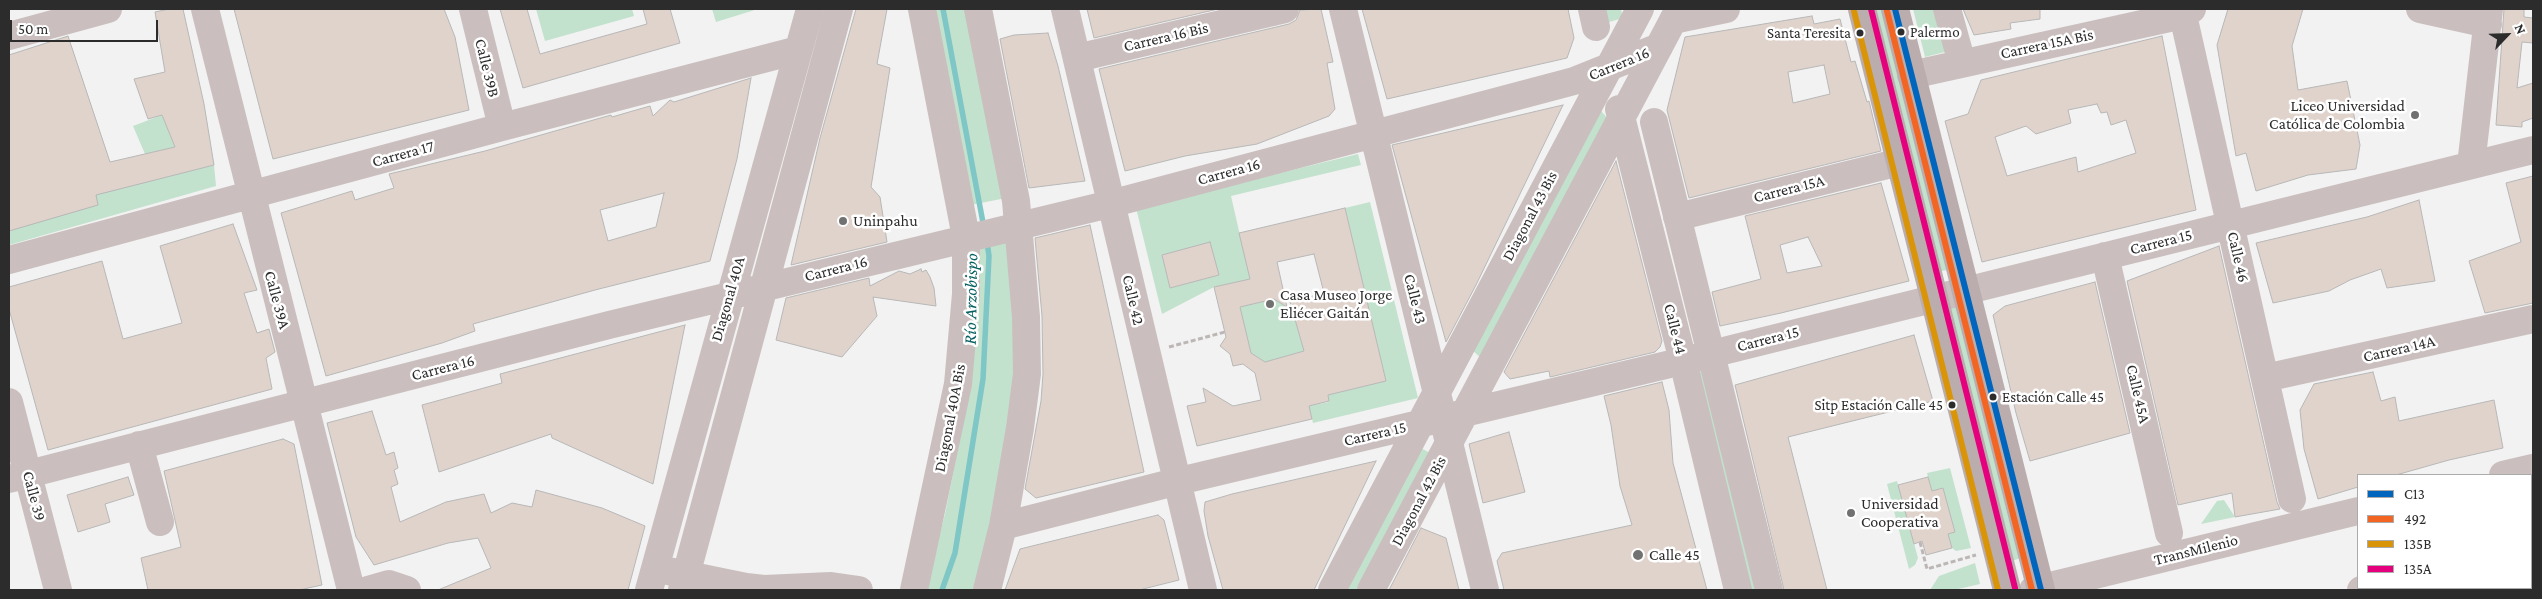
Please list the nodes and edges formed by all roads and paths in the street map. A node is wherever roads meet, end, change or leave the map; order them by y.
1 (108, 9) edge
2 (205, 9) edge
3 (473, 9) edge
4 (810, 9) edge
5 (839, 9) edge
6 (922, 9) edge
7 (978, 9) edge
8 (1065, 9) edge
9 (1285, 9) edge
10 (1343, 9) edge
11 (1640, 9) edge
12 (1726, 9) edge
13 (1862, 9) edge
14 (1895, 9) edge
15 (1947, 9) edge
16 (2420, 9) edge
17 (2188, 12) edge
18 (1676, 14) edge
19 (2489, 16) edge
20 (9, 36) edge
21 (1659, 47) junction
22 (798, 50) junction
23 (1077, 58) junction
24 (1962, 63) junction
25 (1608, 69) junction
26 (1911, 75) junction
27 (1622, 119) junction
28 (1654, 122) dead end
29 (502, 127) junction
30 (1376, 134) junction
31 (2533, 150) edge
32 (1900, 162) junction
33 (2472, 165) junction
34 (250, 195) junction
35 (1110, 204) junction
36 (1677, 217) junction
37 (2230, 225) junction
38 (1016, 226) junction
39 (970, 237) junction
40 (2105, 256) junction
41 (9, 260) edge
42 (766, 286) junction
43 (1966, 290) junction
44 (729, 296) junction
45 (1934, 298) junction
46 (2533, 319) edge
47 (1225, 332) dead end
48 (1161, 349) dead end
49 (1711, 354) junction
50 (1683, 361) junction
51 (2265, 378) junction
52 (9, 402) edge
53 (304, 403) junction
54 (1444, 418) junction
55 (139, 446) junction
56 (2533, 468) edge
57 (2507, 474) edge
58 (18, 476) edge
59 (1175, 482) junction
60 (2292, 499) dead end
61 (2357, 511) edge
62 (160, 522) dead end
63 (1003, 526) junction
64 (2169, 533) dead end
65 (1920, 542) dead end
66 (1977, 555) dead end
67 (652, 579) edge
68 (684, 583) edge
69 (58, 590) edge
70 (352, 590) edge
71 (368, 590) edge
72 (406, 590) edge
73 (859, 590) edge
74 (914, 590) edge
75 (987, 590) edge
76 (1203, 590) edge
77 (1332, 590) edge
78 (1371, 590) edge
79 (1485, 590) edge
80 (1738, 590) edge
81 (1769, 590) edge
82 (2007, 590) edge
83 (2039, 590) edge

1 - 20 street
2 - 34 street, Calle 39A
3 - 29 street, Calle 39B
4 - 22 street, Diagonal 40A
5 - 42 street, Diagonal 40A
6 - 39 street, Diagonal 40A Bis
7 - 38 street
8 - 23 street, Calle 42
9 - 23 street, Carrera 16 Bis
10 - 30 street, Calle 43
11 - 25 street, Diagonal 43 Bis
12 - 18 street
13 - 32 main road
14 - 26 main road
15 - 24 street
16 - 19 street
17 - 24 street, Carrera 15A Bis
17 - 37 street, Calle 46
18 - 21 street
19 - 33 street
21 - 25 street, Carrera 16
21 - 27 street
22 - 29 street, Carrera 17
22 - 44 street, Diagonal 40A
23 - 35 street, Calle 42
24 - 26 street, Carrera 15A Bis
25 - 27 street, Calle 44
25 - 30 street, Carrera 16
25 - 54 street, Diagonal 43 Bis
26 - 43 main road
27 - 50 street, Calle 44
27 - 54 street
28 - 36 street, Calle 44
29 - 34 street, Carrera 17
30 - 35 street, Carrera 16
30 - 54 street, Calle 43
31 - 33 street, Carrera 15
32 - 36 street, Carrera 15A
32 - 45 main road
33 - 37 street, Carrera 15
34 - 41 street, Carrera 17
34 - 53 street, Calle 39A
35 - 38 street, Carrera 16
35 - 59 street, Calle 42
36 - 49 street, Calle 44
37 - 40 street, Carrera 15
37 - 51 street, Calle 46
38 - 39 street, Carrera 16
38 - 63 street
39 - 42 street, Carrera 16
39 - 74 street, Diagonal 40A Bis
40 - 43 street, Carrera 15
40 - 64 street, Calle 45A
42 - 44 street, Carrera 16
42 - 68 street, Diagonal 40A
43 - 45 street, Carrera 15
43 - 83 main road
44 - 53 street, Carrera 16
44 - 67 street, Diagonal 40A
45 - 49 street, Carrera 15
45 - 82 main road
46 - 51 street, Carrera 14A
47 - 48 path
49 - 50 street, Carrera 15
49 - 81 street, Calle 44
50 - 54 street, Carrera 15
50 - 80 street, Calle 44
51 - 60 street, Calle 46
52 - 58 street, Calle 39
53 - 55 street, Carrera 16
53 - 70 street, Calle 39A
54 - 59 street, Carrera 15
54 - 77 street
54 - 78 street, Diagonal 42 Bis
54 - 79 street, Calle 43
55 - 58 street, Carrera 16
55 - 62 street
56 - 57 street
58 - 69 street, Calle 39
59 - 63 street, Carrera 15
59 - 76 street, Calle 42
61 - 83 street, TransMilenio
63 - 75 street
65 - 66 path
67 - 68 street
68 - 73 street
71 - 72 street

